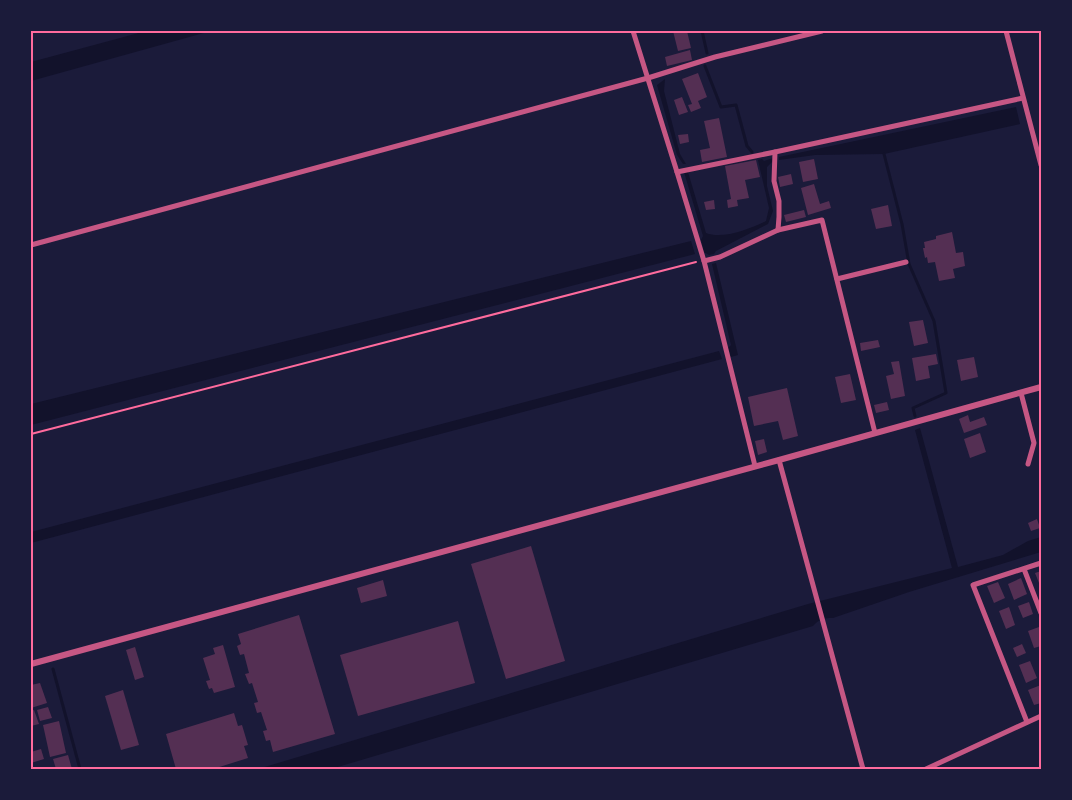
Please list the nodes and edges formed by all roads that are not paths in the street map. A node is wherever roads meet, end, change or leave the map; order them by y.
1 (633, 31) edge
2 (822, 31) edge
3 (1006, 31) edge
4 (648, 78) junction
5 (1023, 98) junction
6 (1039, 150) edge
7 (775, 152) junction
8 (1041, 165) edge
9 (677, 172) junction
10 (778, 230) junction
11 (31, 245) edge
12 (704, 261) junction
13 (906, 262) dead end
14 (837, 279) junction
15 (1041, 387) edge
16 (1021, 393) junction
17 (875, 433) junction
18 (779, 460) junction
19 (1028, 464) dead end
20 (755, 466) junction
21 (1041, 563) edge
22 (1024, 568) junction
23 (1041, 613) edge
24 (31, 664) edge
25 (1041, 716) edge
26 (1028, 722) junction
27 (863, 769) edge
28 (926, 769) edge

1 - 4 street
2 - 4 street
3 - 5 street
4 - 9 street
4 - 11 street
5 - 6 street
5 - 7 street
6 - 8 street
7 - 9 street
7 - 10 street
9 - 12 street
10 - 12 street
10 - 14 street
12 - 20 street
13 - 14 street
14 - 17 street
15 - 16 street
16 - 17 street
16 - 19 street
17 - 18 street
18 - 20 street
18 - 27 street
20 - 24 street
21 - 22 street
22 - 23 street
22 - 26 street
25 - 26 street
26 - 28 street

